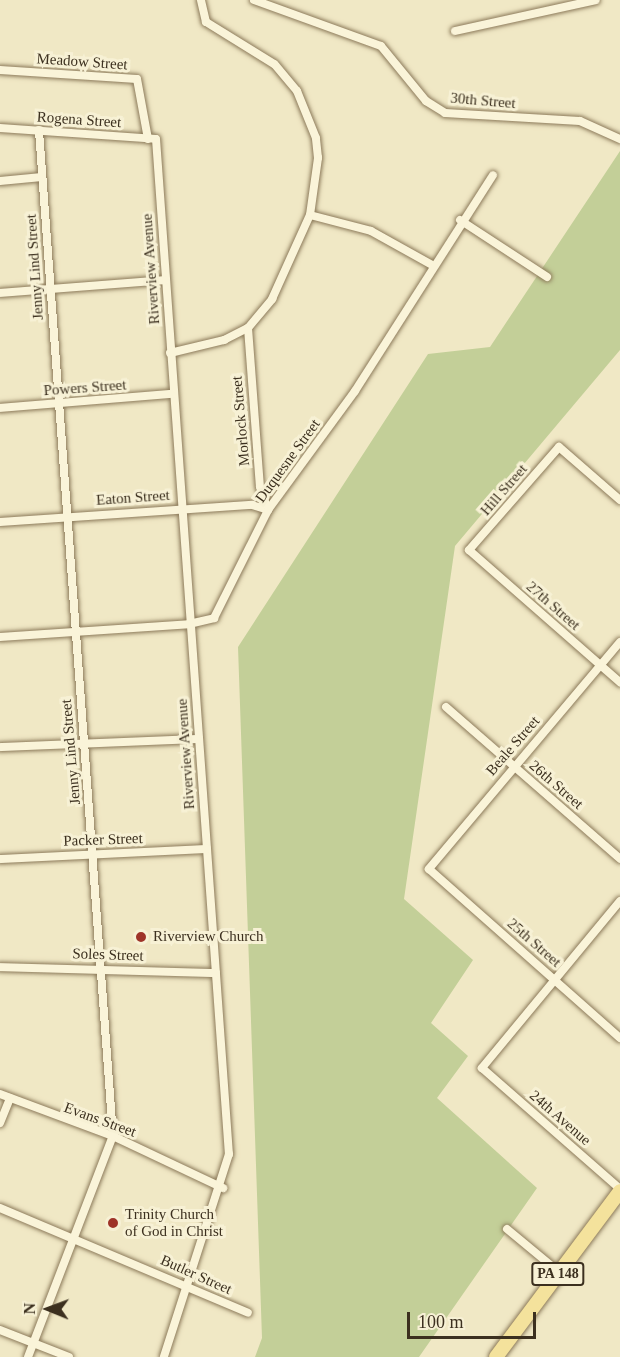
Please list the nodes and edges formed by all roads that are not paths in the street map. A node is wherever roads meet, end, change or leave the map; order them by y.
1 (201, 0) edge
2 (254, 0) edge
3 (596, 0) edge
4 (455, 31) dead end
5 (0, 70) edge
6 (0, 129) edge
7 (39, 130) junction
8 (152, 139) junction
9 (620, 139) edge
10 (493, 175) dead end
11 (42, 177) junction
12 (0, 180) edge
13 (310, 215) junction
14 (460, 220) junction
15 (434, 266) junction
16 (547, 276) dead end
17 (165, 280) junction
18 (50, 289) junction
19 (0, 293) edge
20 (248, 328) junction
21 (170, 353) junction
22 (171, 394) junction
23 (59, 403) junction
24 (1, 408) edge
25 (620, 500) edge
26 (181, 508) junction
27 (268, 510) junction
28 (66, 517) junction
29 (0, 522) edge
30 (469, 550) joint
31 (189, 624) junction
32 (73, 633) junction
33 (0, 637) edge
34 (620, 642) edge
35 (600, 665) junction
36 (620, 682) edge
37 (446, 707) dead end
38 (198, 739) junction
39 (84, 741) junction
40 (0, 747) edge
41 (513, 765) junction
42 (207, 849) junction
43 (91, 853) junction
44 (0, 859) edge
45 (620, 859) edge
46 (429, 869) joint
47 (620, 901) edge
48 (0, 967) edge
49 (100, 967) junction
50 (216, 973) junction
51 (555, 980) junction
52 (620, 1038) edge
53 (0, 1094) edge
54 (9, 1098) junction
55 (0, 1123) edge
56 (113, 1136) junction
57 (223, 1188) junction
58 (620, 1190) edge
59 (0, 1208) edge
60 (507, 1229) dead end
61 (73, 1238) junction
62 (559, 1272) junction
63 (186, 1284) junction
64 (248, 1313) dead end
65 (0, 1330) edge
66 (33, 1342) junction
67 (28, 1357) edge
68 (69, 1357) edge
69 (164, 1357) edge
70 (496, 1357) edge

1 - 13 street
2 - 9 street, 30th Street
3 - 4 street
5 - 8 street, Meadow Street
6 - 7 street, Rogena Street
7 - 8 street, Rogena Street
7 - 11 street, Jenny Lind Street
8 - 17 street, Riverview Avenue
10 - 14 street, Duquesne Street
11 - 12 street
11 - 18 street, Jenny Lind Street
13 - 15 street
13 - 20 street
14 - 15 street, Duquesne Street
14 - 16 street
15 - 27 street, Duquesne Street
17 - 18 street
17 - 21 street, Riverview Avenue
18 - 19 street
18 - 23 street, Jenny Lind Street
20 - 21 street
20 - 27 street, Morlock Street
21 - 22 street, Riverview Avenue
22 - 23 street, Powers Street
22 - 26 street, Riverview Avenue
23 - 24 street, Powers Street
23 - 28 street, Jenny Lind Street
25 - 30 street, Hill Street
26 - 27 street, Eaton Street
26 - 28 street, Eaton Street
26 - 31 street, Riverview Avenue
27 - 31 street, Duquesne Street
28 - 29 street, Eaton Street
28 - 32 street, Jenny Lind Street
30 - 35 street, 27th Street
31 - 32 street, Duquesne Street
31 - 38 street, Riverview Avenue
32 - 33 street, Duquesne Street
32 - 39 street, Jenny Lind Street
34 - 35 street, Beale Street
35 - 36 street, 27th Street
35 - 41 street, Beale Street
37 - 41 street, 26th Street
38 - 39 street
38 - 42 street, Riverview Avenue
39 - 40 street
39 - 43 street, Jenny Lind Street
41 - 45 street, 26th Street
41 - 46 street, Beale Street
42 - 43 street, Packer Street
42 - 50 street, Riverview Avenue
43 - 44 street, Packer Street
43 - 49 street, Jenny Lind Street
46 - 51 street, 25th Street
47 - 51 street
48 - 49 street, Soles Street
49 - 50 street, Soles Street
49 - 56 street, Jenny Lind Street
50 - 57 street, Riverview Avenue
51 - 52 street, 25th Street
51 - 58 street, 24th Avenue
53 - 54 street, Evans Street
54 - 55 street
54 - 56 street, Evans Street
56 - 57 street, Evans Street
56 - 61 street, Jenny Lind Street
57 - 63 street, Riverview Avenue
58 - 62 main road, PA 148
59 - 61 street, Butler Street
60 - 62 street
61 - 63 street, Butler Street
61 - 66 street, Jenny Lind Street
62 - 70 main road, PA 148
63 - 64 street, Butler Street
63 - 69 street, Riverview Avenue
65 - 66 street
66 - 67 street, Jenny Lind Street
66 - 68 street

